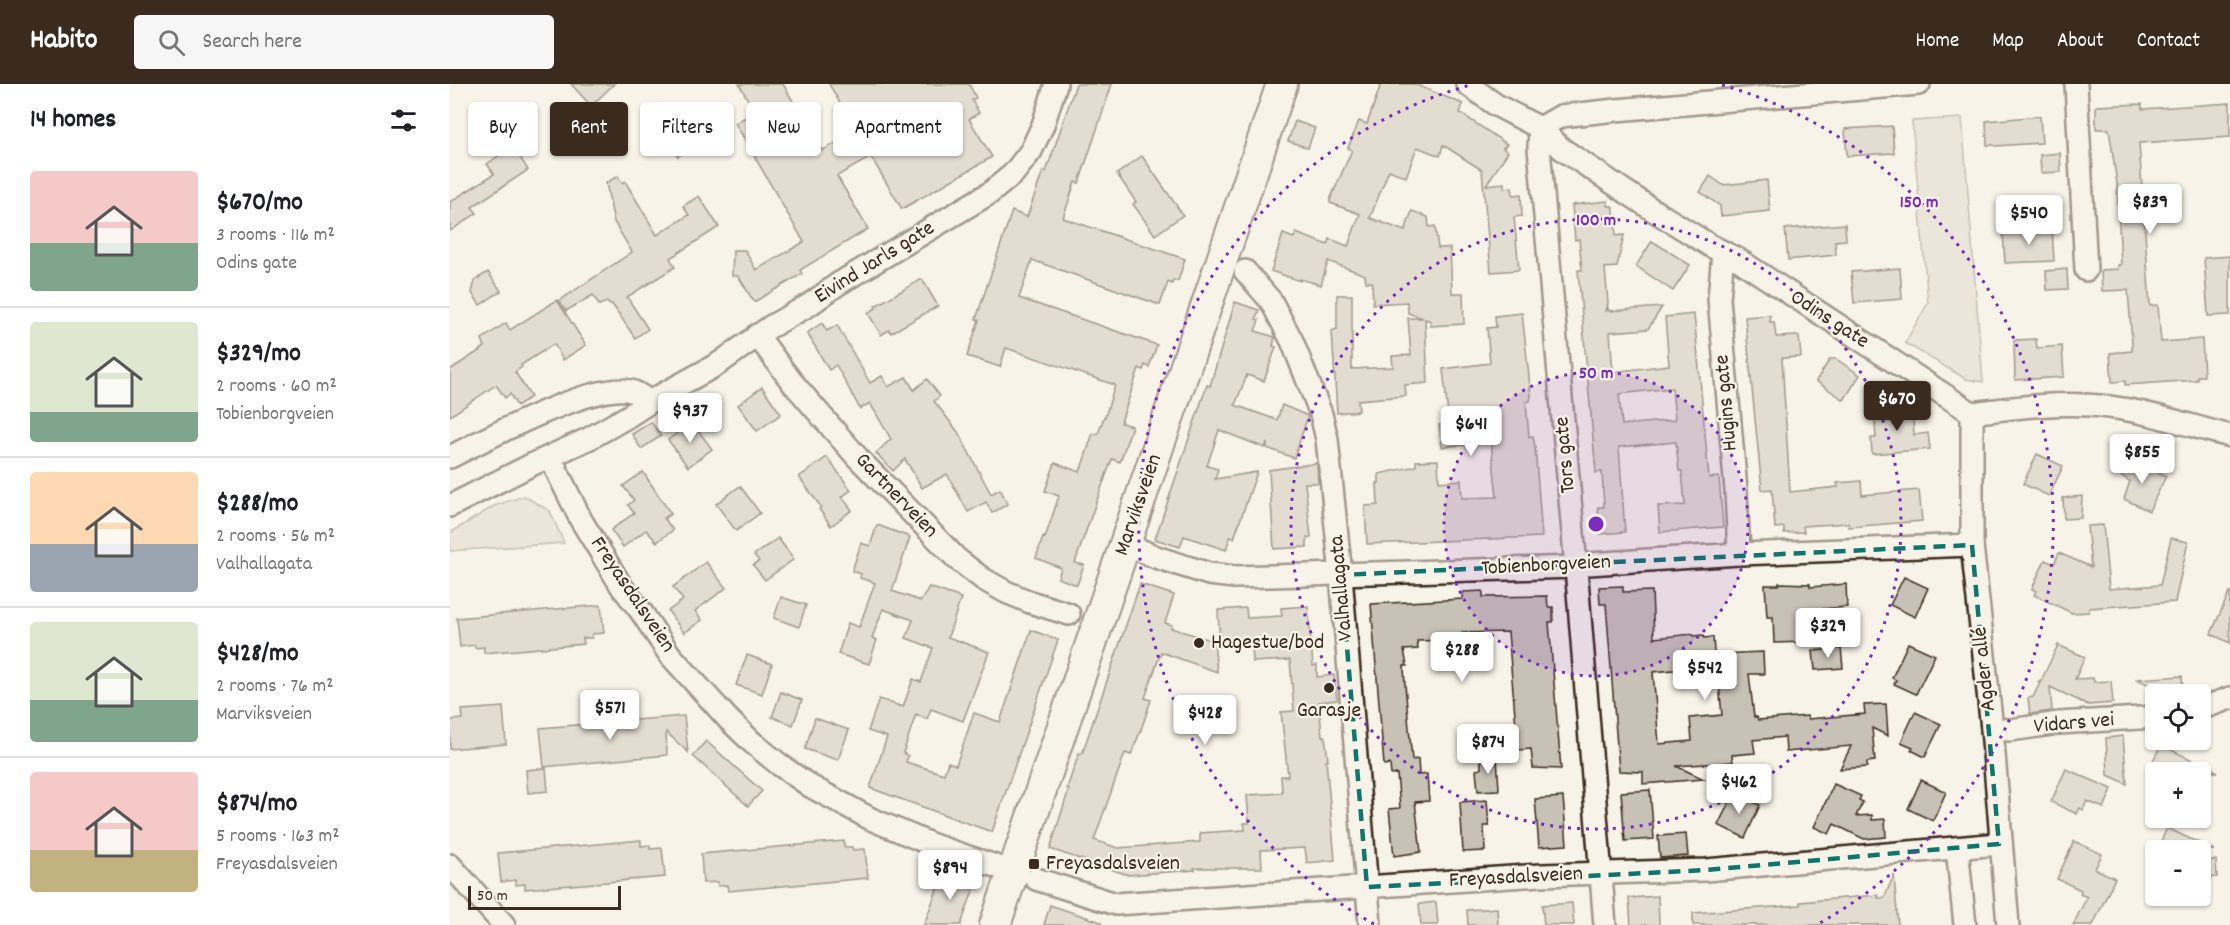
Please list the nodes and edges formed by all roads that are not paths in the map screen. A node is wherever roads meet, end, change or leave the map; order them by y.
1 (1056, 84) edge
2 (1282, 84) edge
3 (1467, 84) edge
4 (1919, 84) edge
5 (2076, 84) edge
6 (1540, 128) junction
7 (1723, 252) junction
8 (2086, 270) dead end
9 (1245, 271) dead end
10 (757, 335) junction
11 (650, 402) junction
12 (1972, 413) junction
13 (2230, 436) edge
14 (450, 457) edge
15 (550, 457) junction
16 (450, 506) edge
17 (1126, 544) junction
18 (1972, 545) junction
19 (1739, 555) junction
20 (1576, 567) junction
21 (1341, 575) junction
22 (1069, 614) dead end
23 (2230, 698) edge
24 (2211, 705) edge
25 (2145, 718) edge
26 (1992, 729) junction
27 (2000, 844) junction
28 (1957, 848) junction
29 (450, 865) edge
30 (1602, 873) junction
31 (1024, 876) junction
32 (1367, 887) junction
33 (504, 925) edge
34 (995, 925) edge
35 (1370, 925) edge
36 (1605, 925) edge
37 (1965, 925) edge
38 (2007, 925) edge

1 - 10 street, Eivind Jarls gate
2 - 17 main road, Marviksveien
3 - 6 street, Odins gate
4 - 6 street
5 - 8 street
6 - 7 street, Odins gate
6 - 20 street, Tors gate
7 - 12 street, Odins gate
7 - 19 street, Hugins gate
9 - 21 street, Valhallagata
10 - 11 street, Eivind Jarls gate
10 - 22 street, Gartnerveien
11 - 14 street
11 - 15 street, Eivind Jarls gate
12 - 13 street
12 - 18 street, Agder allé
15 - 16 street, Eivind Jarls gate
15 - 31 street, Freyasdalsveien
17 - 21 street, Tobienborgveien
17 - 31 main road, Marviksveien
18 - 19 street, Tobienborgveien
18 - 26 street, Agder allé
19 - 20 street, Tobienborgveien
20 - 21 street, Tobienborgveien
20 - 30 street, Tors gate
21 - 32 street, Valhallagata
23 - 24 street
25 - 26 street, Vidars vei
26 - 27 street, Agder allé
27 - 28 street, Freyasdalsveien
27 - 38 street, Agder allé
28 - 30 street, Freyasdalsveien
28 - 37 street
29 - 33 street
30 - 32 street, Freyasdalsveien
30 - 36 street, Tors gate
31 - 32 street, Freyasdalsveien
31 - 34 main road, Marviksveien
32 - 35 street, Valhallagata

